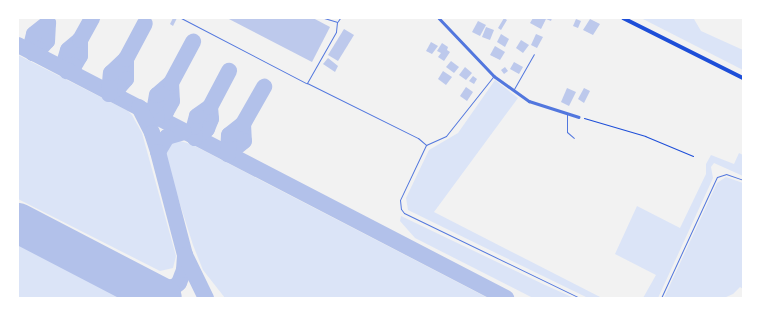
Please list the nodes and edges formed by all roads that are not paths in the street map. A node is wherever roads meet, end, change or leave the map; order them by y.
1 (181, 18) edge
2 (324, 18) edge
3 (340, 18) edge
4 (439, 18) edge
5 (623, 18) edge
6 (337, 22) junction
7 (534, 54) dead end
8 (494, 76) junction
9 (743, 78) edge
10 (307, 83) junction
11 (514, 89) junction
12 (567, 114) junction
13 (579, 117) road end
14 (574, 138) dead end
15 (426, 145) junction
16 (743, 180) edge
17 (580, 298) edge
18 (661, 298) edge

1 - 10 lane
2 - 6 lane
3 - 6 lane
4 - 8 street
5 - 9 main road
6 - 10 lane
7 - 11 lane
8 - 11 street
8 - 15 lane
10 - 15 lane
11 - 12 street
12 - 13 street
12 - 14 lane
15 - 17 lane
16 - 18 lane

